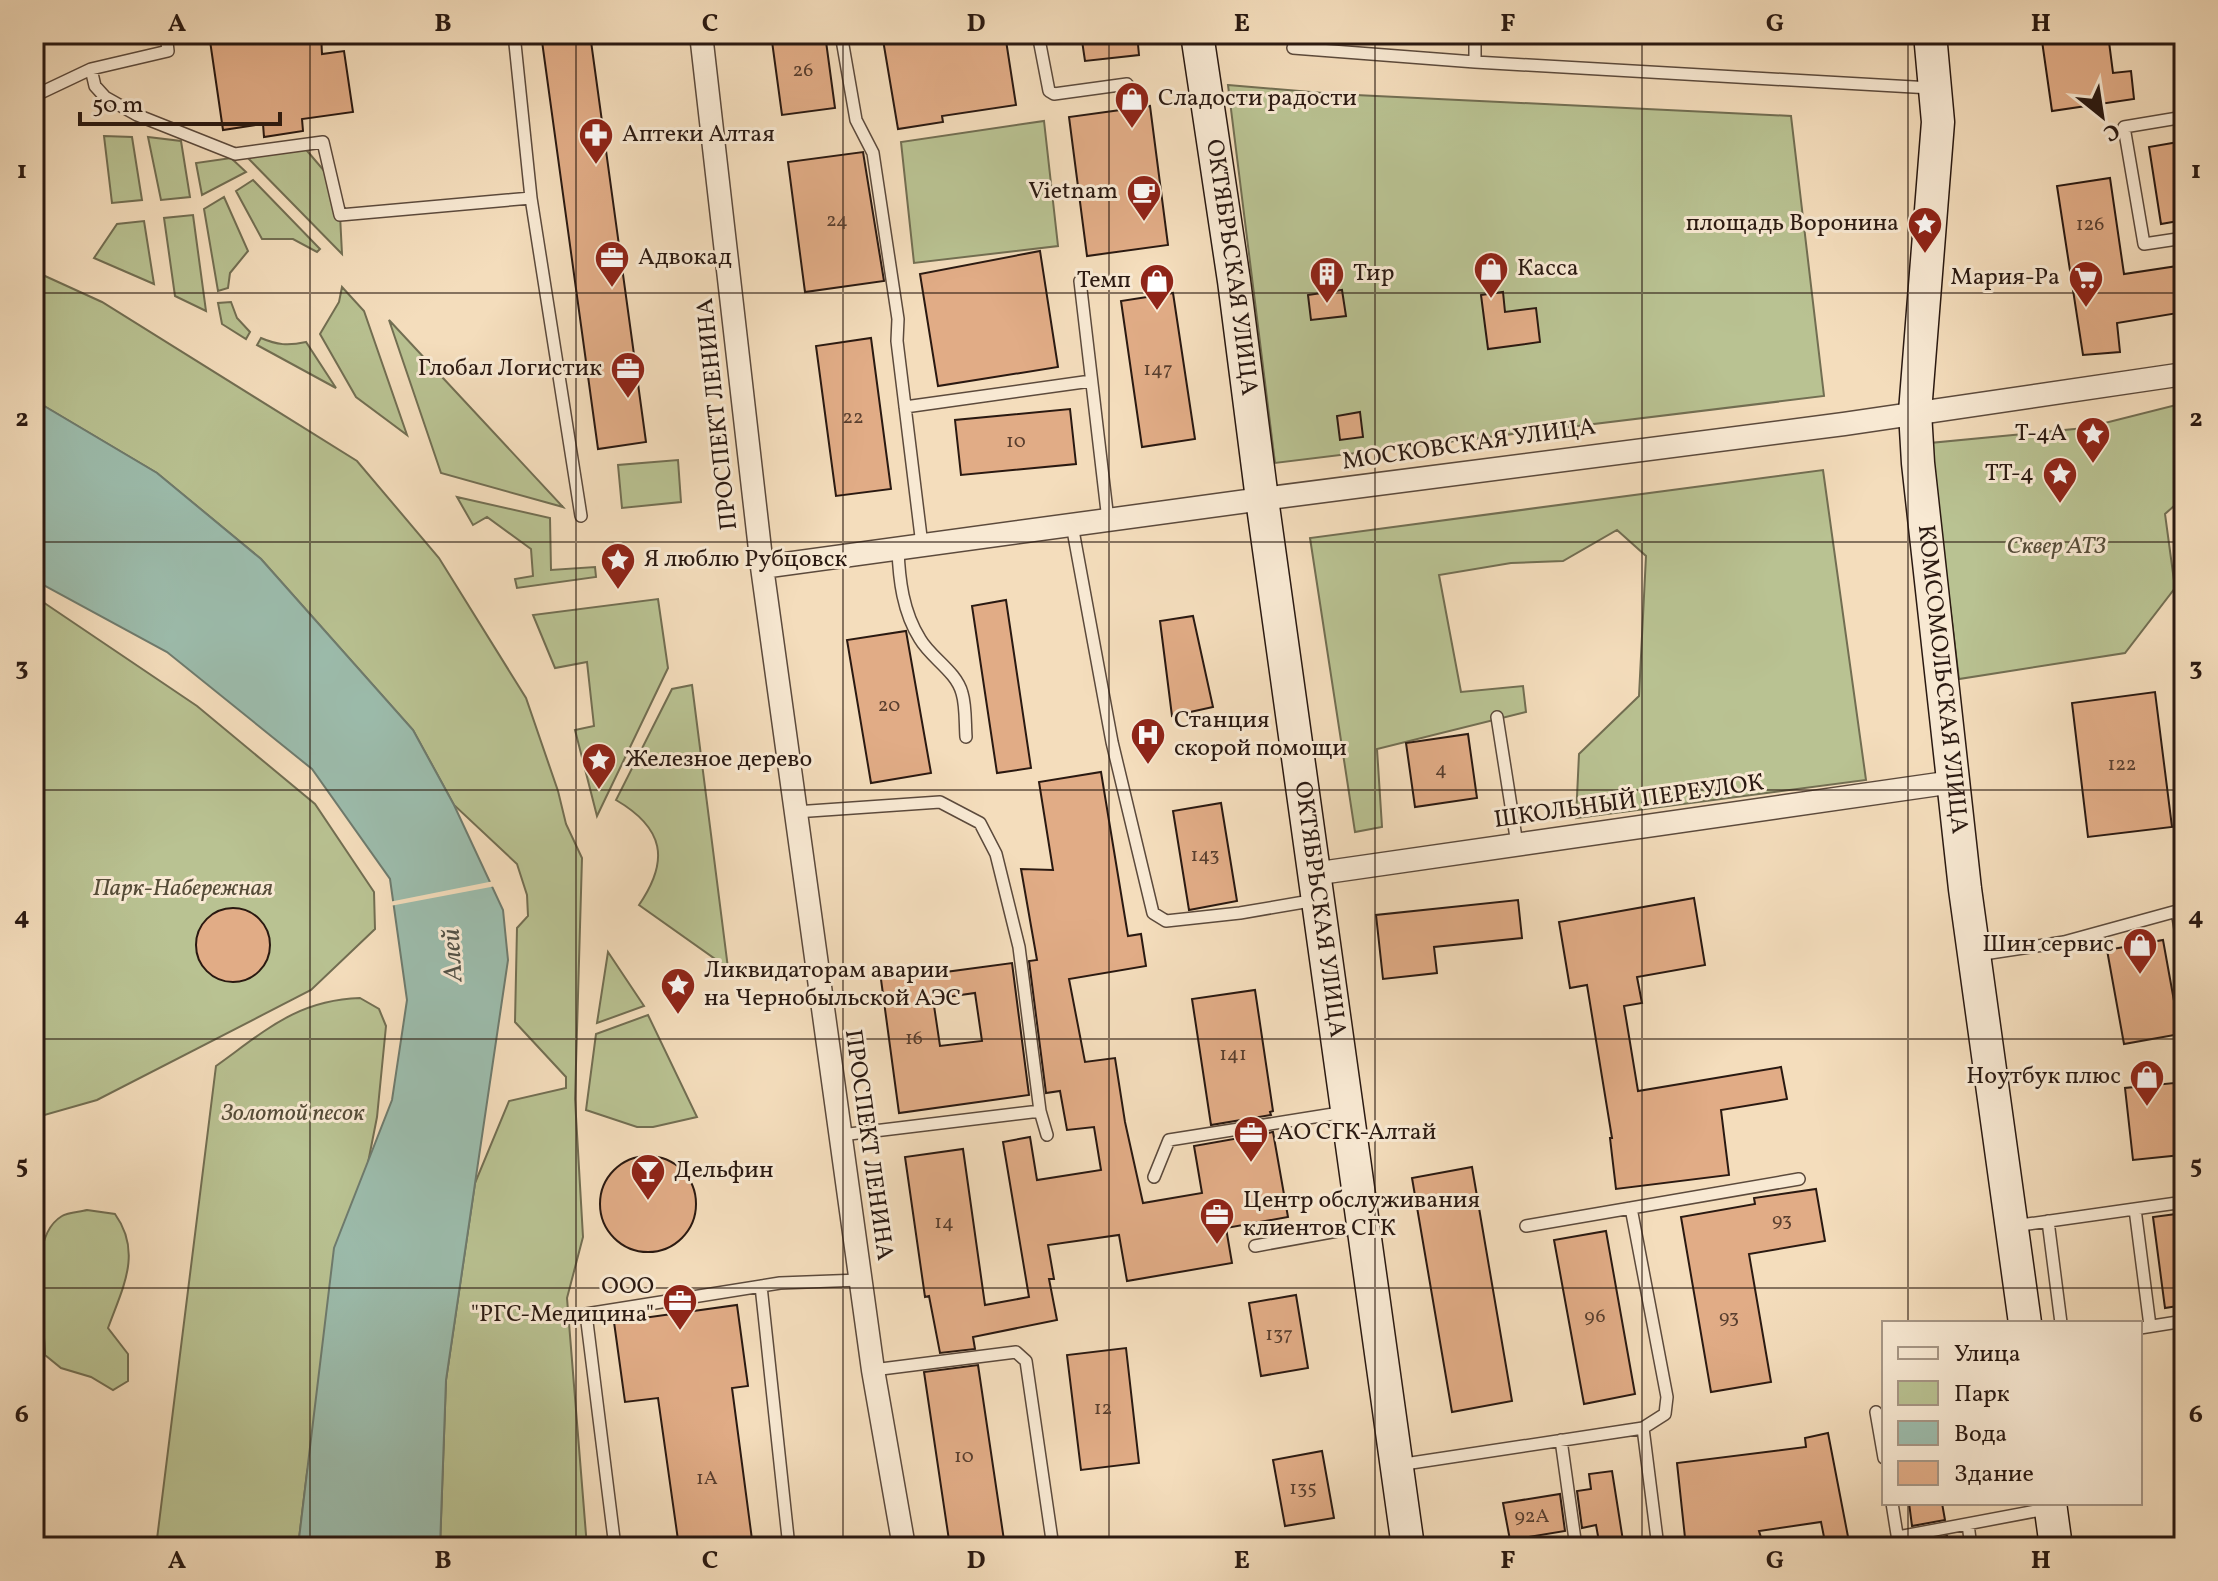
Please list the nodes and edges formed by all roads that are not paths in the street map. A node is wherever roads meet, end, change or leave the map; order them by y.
1 (166, 34) edge
2 (514, 34) edge
3 (701, 34) edge
4 (841, 34) edge
5 (1038, 34) edge
6 (1197, 34) edge
7 (1475, 34) edge
8 (1930, 34) edge
9 (1293, 48) dead end
10 (1475, 62) junction
11 (91, 69) junction
12 (1127, 84) dead end
13 (1935, 88) junction
14 (34, 96) edge
15 (2184, 117) edge
16 (531, 198) junction
17 (2184, 238) edge
18 (1080, 281) dead end
19 (2184, 374) edge
20 (1091, 381) junction
21 (905, 407) junction
22 (1915, 412) junction
23 (1262, 499) junction
24 (581, 516) dead end
25 (1108, 520) junction
26 (1072, 525) junction
27 (922, 545) junction
28 (898, 549) junction
29 (762, 567) junction
30 (1497, 717) dead end
31 (966, 737) dead end
32 (1953, 782) junction
33 (795, 812) junction
34 (1517, 844) junction
35 (1315, 887) junction
36 (2180, 907) edge
37 (2182, 926) edge
38 (2184, 952) edge
39 (1975, 955) junction
40 (1040, 1111) junction
41 (1347, 1112) junction
42 (841, 1135) junction
43 (1047, 1135) dead end
44 (1154, 1177) dead end
45 (1799, 1179) dead end
46 (2184, 1202) edge
47 (1631, 1208) junction
48 (2135, 1209) junction
49 (2048, 1221) junction
50 (1526, 1226) dead end
51 (2012, 1226) junction
52 (1363, 1227) junction
53 (1255, 1246) dead end
54 (860, 1280) junction
55 (761, 1286) junction
56 (2025, 1321) edge
57 (2061, 1321) edge
58 (2184, 1321) edge
59 (2145, 1327) edge
60 (873, 1370) junction
61 (1876, 1412) dead end
62 (1643, 1428) junction
63 (1561, 1440) junction
64 (1882, 1446) edge
65 (1397, 1465) junction
66 (1892, 1505) edge
67 (2050, 1506) edge
68 (1968, 1524) junction
69 (1898, 1542) edge
70 (615, 1547) edge
71 (789, 1547) edge
72 (904, 1547) edge
73 (1053, 1547) edge
74 (1408, 1547) edge
75 (1576, 1547) edge
76 (1658, 1547) edge
77 (1971, 1547) edge
78 (2056, 1547) edge

1 - 11 lane
2 - 16 lane
3 - 29 street, ПРОСПЕКТ ЛЕНИНА
4 - 21 lane
5 - 12 lane
6 - 23 main road, ОКТЯБРЬСКАЯ УЛИЦА
7 - 10 lane
8 - 13 main road, КОМСОМОЛЬСКАЯ УЛИЦА
9 - 10 lane
10 - 13 lane
11 - 14 lane
11 - 16 lane
13 - 22 main road, КОМСОМОЛЬСКАЯ УЛИЦА
15 - 17 lane
16 - 24 lane
18 - 20 lane
19 - 22 street, МОСКОВСКАЯ УЛИЦА
20 - 21 lane
20 - 25 lane
21 - 27 lane
22 - 23 street, МОСКОВСКАЯ УЛИЦА
22 - 32 main road, КОМСОМОЛЬСКАЯ УЛИЦА
23 - 25 street, МОСКОВСКАЯ УЛИЦА
23 - 35 main road, ОКТЯБРЬСКАЯ УЛИЦА
25 - 26 street, МОСКОВСКАЯ УЛИЦА
26 - 27 street, МОСКОВСКАЯ УЛИЦА
26 - 35 lane
27 - 28 street, МОСКОВСКАЯ УЛИЦА
28 - 29 street, МОСКОВСКАЯ УЛИЦА
28 - 31 lane
29 - 33 street, ПРОСПЕКТ ЛЕНИНА
30 - 34 lane
32 - 34 street, ШКОЛЬНЫЙ ПЕРЕУЛОК
32 - 39 main road, КОМСОМОЛЬСКАЯ УЛИЦА
33 - 40 lane
33 - 42 street, ПРОСПЕКТ ЛЕНИНА
34 - 35 street, ШКОЛЬНЫЙ ПЕРЕУЛОК
35 - 41 main road, ОКТЯБРЬСКАЯ УЛИЦА
36 - 37 lane
36 - 39 lane
37 - 38 lane
39 - 51 main road, КОМСОМОЛЬСКАЯ УЛИЦА
40 - 42 lane
40 - 43 lane
41 - 44 lane
41 - 52 main road, ОКТЯБРЬСКАЯ УЛИЦА
42 - 54 street, ПРОСПЕКТ ЛЕНИНА
45 - 47 lane
46 - 48 lane
47 - 50 lane
47 - 62 lane
48 - 49 lane
48 - 59 lane
49 - 51 lane
49 - 57 lane
51 - 56 main road, КОМСОМОЛЬСКАЯ УЛИЦА
52 - 53 lane
52 - 65 main road, ОКТЯБРЬСКАЯ УЛИЦА
54 - 55 lane
54 - 60 street, ПРОСПЕКТ ЛЕНИНА
55 - 70 lane
55 - 71 lane
58 - 59 lane
60 - 72 street, ПРОСПЕКТ ЛЕНИНА
60 - 73 lane
61 - 64 lane
62 - 63 lane
62 - 76 lane
63 - 65 lane
63 - 75 lane
65 - 74 main road, ОКТЯБРЬСКАЯ УЛИЦА
66 - 69 lane
67 - 68 lane
67 - 78 main road
68 - 69 lane
68 - 77 lane

